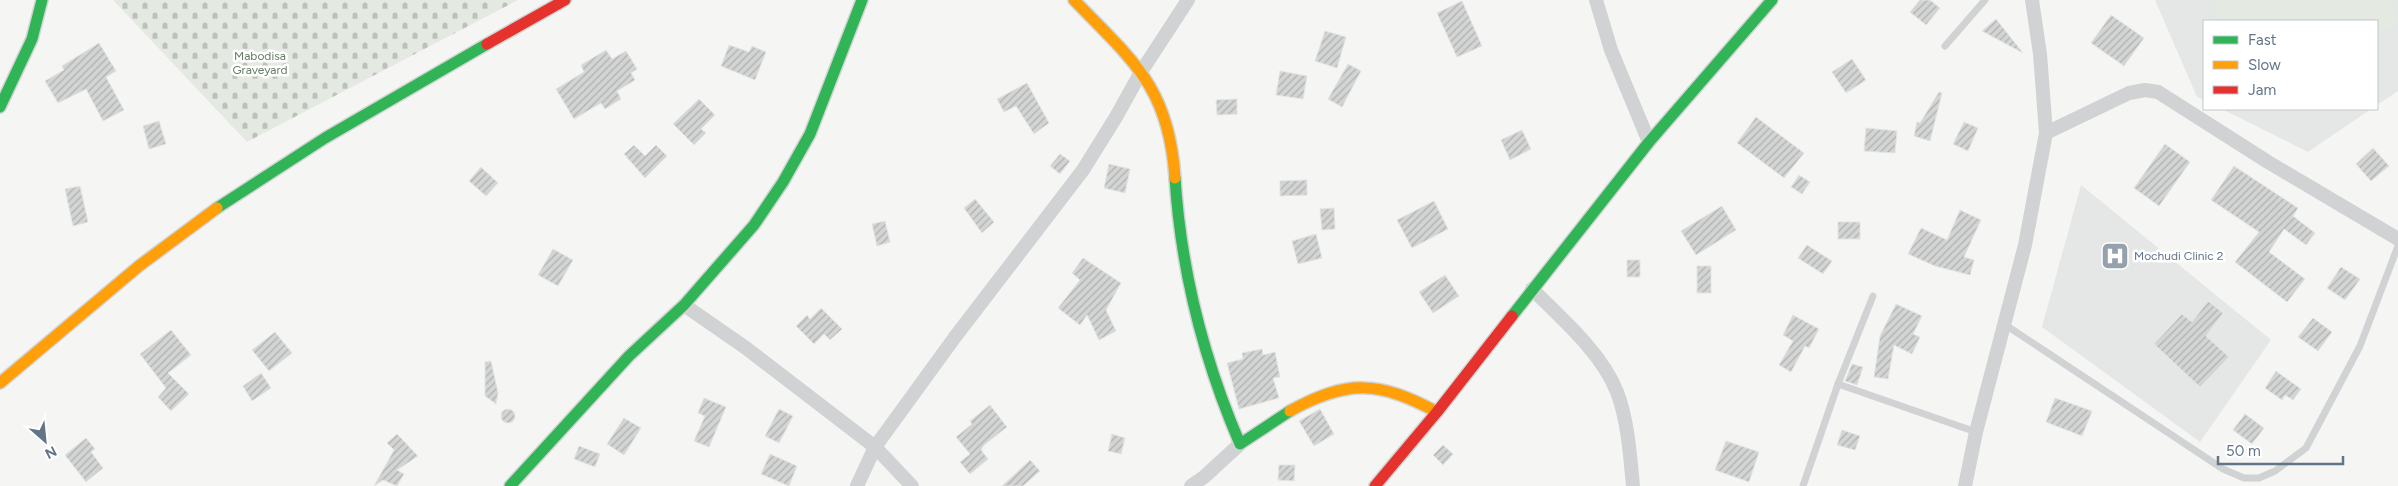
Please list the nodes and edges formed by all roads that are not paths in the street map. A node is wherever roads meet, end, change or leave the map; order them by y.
1 (42, 0) edge
2 (565, 0) edge
3 (862, 0) edge
4 (1074, 0) edge
5 (1188, 0) edge
6 (1596, 0) edge
7 (1772, 0) edge
8 (1985, 0) edge
9 (2032, 0) edge
10 (1945, 46) dead end
11 (1141, 72) junction
12 (0, 107) edge
13 (2046, 133) junction
14 (1649, 142) junction
15 (2398, 239) edge
16 (2398, 246) edge
17 (1532, 289) junction
18 (1872, 296) dead end
19 (684, 305) junction
20 (2004, 324) junction
21 (0, 383) edge
22 (1838, 384) junction
23 (1437, 412) junction
24 (1976, 432) junction
25 (1240, 444) junction
26 (875, 446) junction
27 (1207, 482) edge
28 (510, 486) edge
29 (857, 486) edge
30 (912, 486) edge
31 (1191, 486) edge
32 (1375, 486) edge
33 (1632, 486) edge
34 (1803, 486) edge
35 (1965, 486) edge

1 - 12 street
2 - 21 street
3 - 19 street
4 - 11 street
5 - 11 street
6 - 14 street
7 - 14 street
8 - 10 lane
9 - 13 street
11 - 25 street
11 - 26 street
13 - 15 street
13 - 20 street
14 - 17 street
16 - 20 lane
17 - 23 street
17 - 33 street
18 - 22 lane
19 - 26 street
19 - 28 street
20 - 24 street
22 - 24 lane
22 - 34 lane
23 - 25 street
23 - 32 street
24 - 35 street
25 - 27 street
26 - 29 street
26 - 30 street
27 - 31 street

